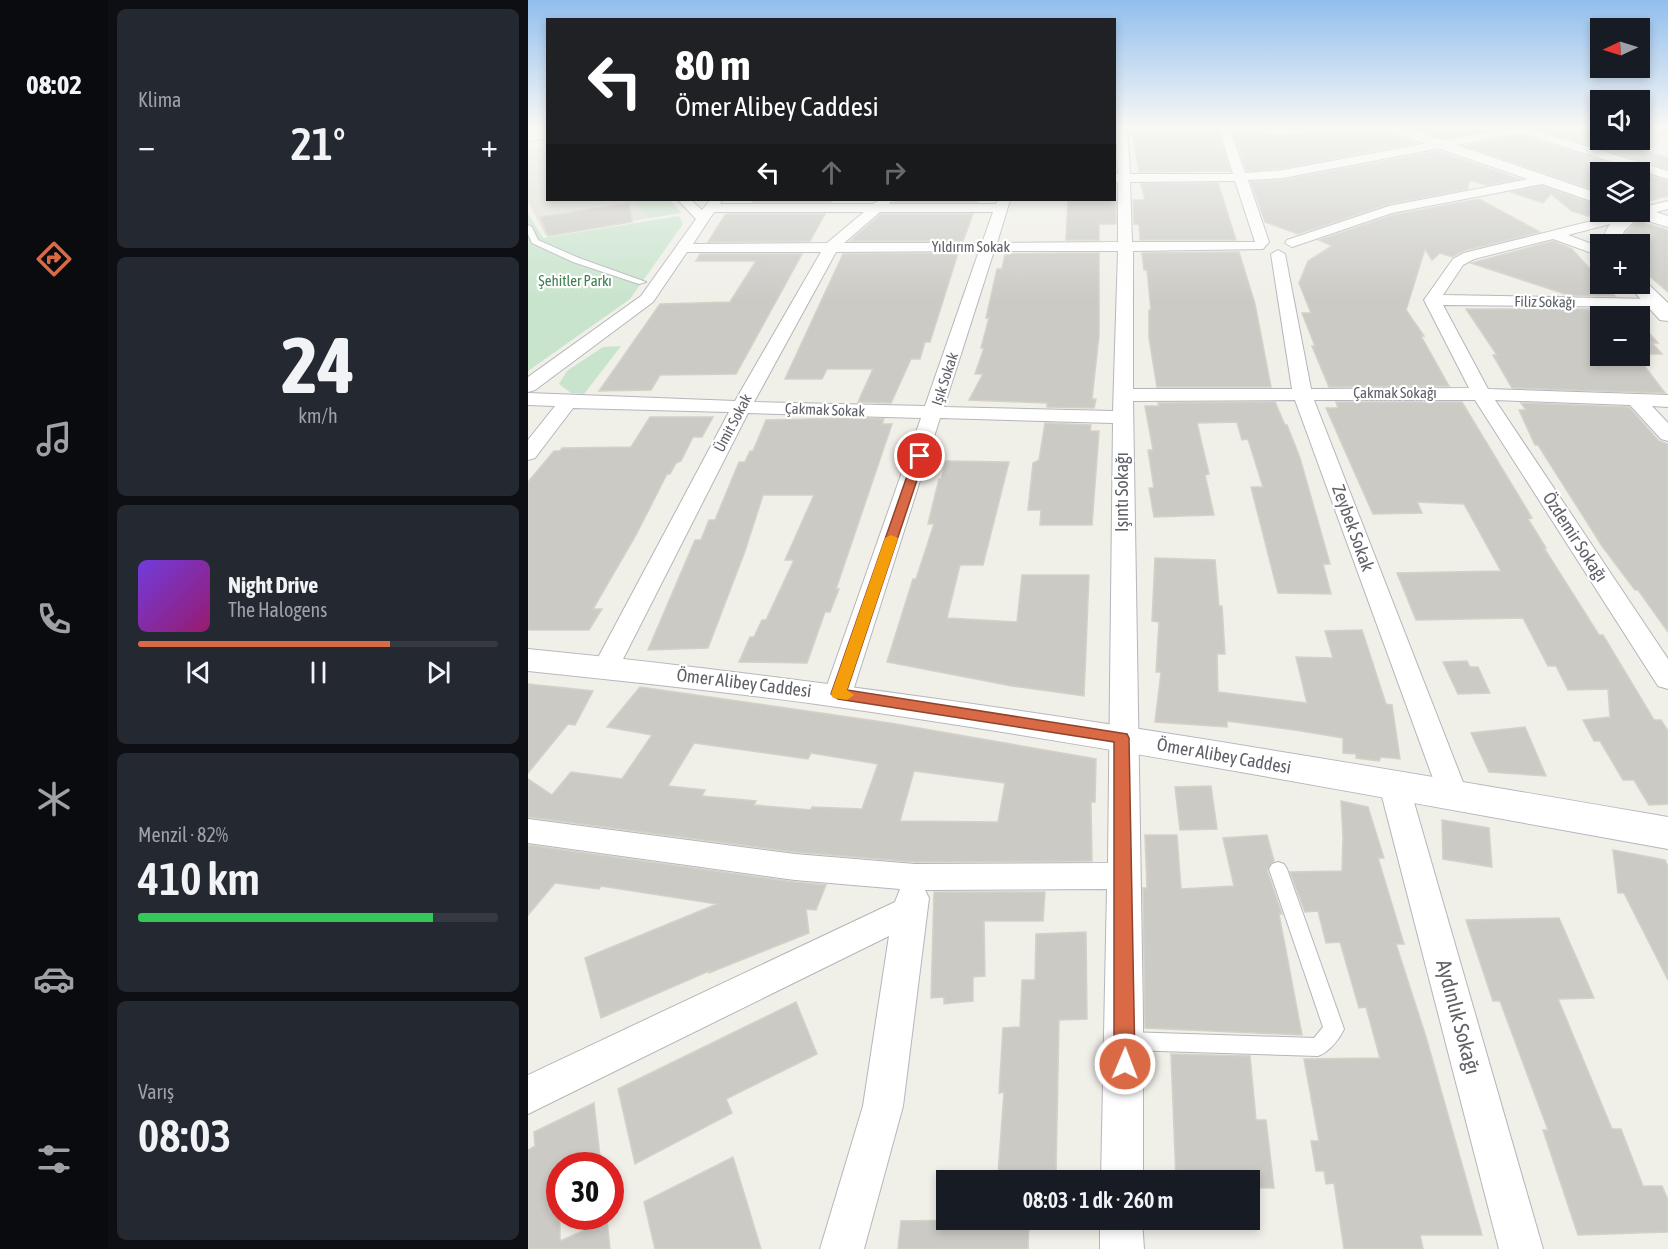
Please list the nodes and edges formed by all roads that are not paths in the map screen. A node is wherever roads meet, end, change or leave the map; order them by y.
1 (1121, 184) edge
2 (1245, 184) edge
3 (1522, 184) edge
4 (1557, 184) edge
5 (1590, 196) edge
6 (687, 201) edge
7 (880, 204) edge
8 (1003, 204) edge
9 (1668, 205) edge
10 (709, 209) edge
11 (1650, 210) edge
12 (1650, 218) edge
13 (1606, 222) edge
14 (1625, 222) edge
15 (1668, 222) edge
16 (528, 227) edge
17 (1614, 234) edge
18 (1556, 235) junction
19 (1127, 246) junction
20 (1273, 246) junction
21 (831, 247) junction
22 (989, 247) junction
23 (684, 248) junction
24 (1590, 248) edge
25 (642, 282) dead end
26 (1650, 293) edge
27 (1432, 300) junction
28 (1665, 303) edge
29 (528, 386) edge
30 (1302, 393) junction
31 (1481, 394) junction
32 (1123, 395) junction
33 (528, 399) edge
34 (1636, 400) junction
35 (1668, 401) edge
36 (568, 402) junction
37 (741, 407) junction
38 (934, 412) junction
39 (1122, 417) junction
40 (1668, 435) edge
41 (528, 454) edge
42 (528, 660) edge
43 (606, 667) junction
44 (1668, 680) edge
45 (838, 694) junction
46 (1122, 738) junction
47 (1394, 785) junction
48 (1453, 795) junction
49 (528, 831) edge
50 (1668, 833) edge
51 (1278, 869) dead end
52 (1123, 876) junction
53 (912, 894) junction
54 (1125, 1041) junction
55 (528, 1095) edge
56 (1122, 1170) edge
57 (1122, 1230) edge
58 (842, 1249) edge
59 (1122, 1249) edge
60 (1521, 1249) edge

1 - 19 street, Işıntı Sokağı
2 - 20 street, Zeybek Sokak
3 - 20 street, Yıldırım Sokak
4 - 5 main road
6 - 10 street
7 - 8 street
7 - 10 street
7 - 21 street, Ümit Sokak
8 - 22 street, Işık Sokak
9 - 11 street
10 - 23 street
12 - 15 main road
13 - 18 street
14 - 17 main road
16 - 25 lane
18 - 24 street
18 - 27 street
19 - 20 street, Yıldırım Sokak
19 - 22 street, Yıldırım Sokak
19 - 32 street, Işıntı Sokağı
20 - 30 street, Zeybek Sokak
21 - 22 street, Yıldırım Sokak
21 - 23 street, Yıldırım Sokak
21 - 37 street, Ümit Sokak
22 - 38 street, Işık Sokak
23 - 29 street
26 - 28 main road
27 - 28 street, Filiz Sokağı
27 - 31 street, Özdemir Sokağı
30 - 31 street, Çakmak Sokağı
30 - 32 street, Çakmak Sokağı
30 - 48 street, Zeybek Sokak
31 - 34 street, Çakmak Sokağı
31 - 44 street, Özdemir Sokağı
32 - 39 street, Işıntı Sokağı
33 - 36 street, Çakmak Sokak
34 - 35 street, Çakmak Sokağı
34 - 40 street
36 - 37 street, Çakmak Sokak
36 - 41 street
37 - 38 street, Çakmak Sokak
37 - 43 street, Ümit Sokak
38 - 39 street, Çakmak Sokak
38 - 45 street, Işık Sokak
39 - 46 street, Işıntı Sokağı
42 - 43 main road, Ömer Alibey Caddesi
43 - 45 main road, Ömer Alibey Caddesi
45 - 46 main road, Ömer Alibey Caddesi
46 - 47 main road, Ömer Alibey Caddesi
46 - 52 street, Işıntı Sokağı
47 - 48 main road, Ömer Alibey Caddesi
47 - 60 street, Aydınlık Sokağı
48 - 50 main road, Ömer Alibey Caddesi
49 - 53 street
51 - 54 lane
52 - 53 street
52 - 54 street, Işıntı Sokağı
53 - 55 street
53 - 58 street
54 - 56 street, Işıntı Sokağı
57 - 59 street

